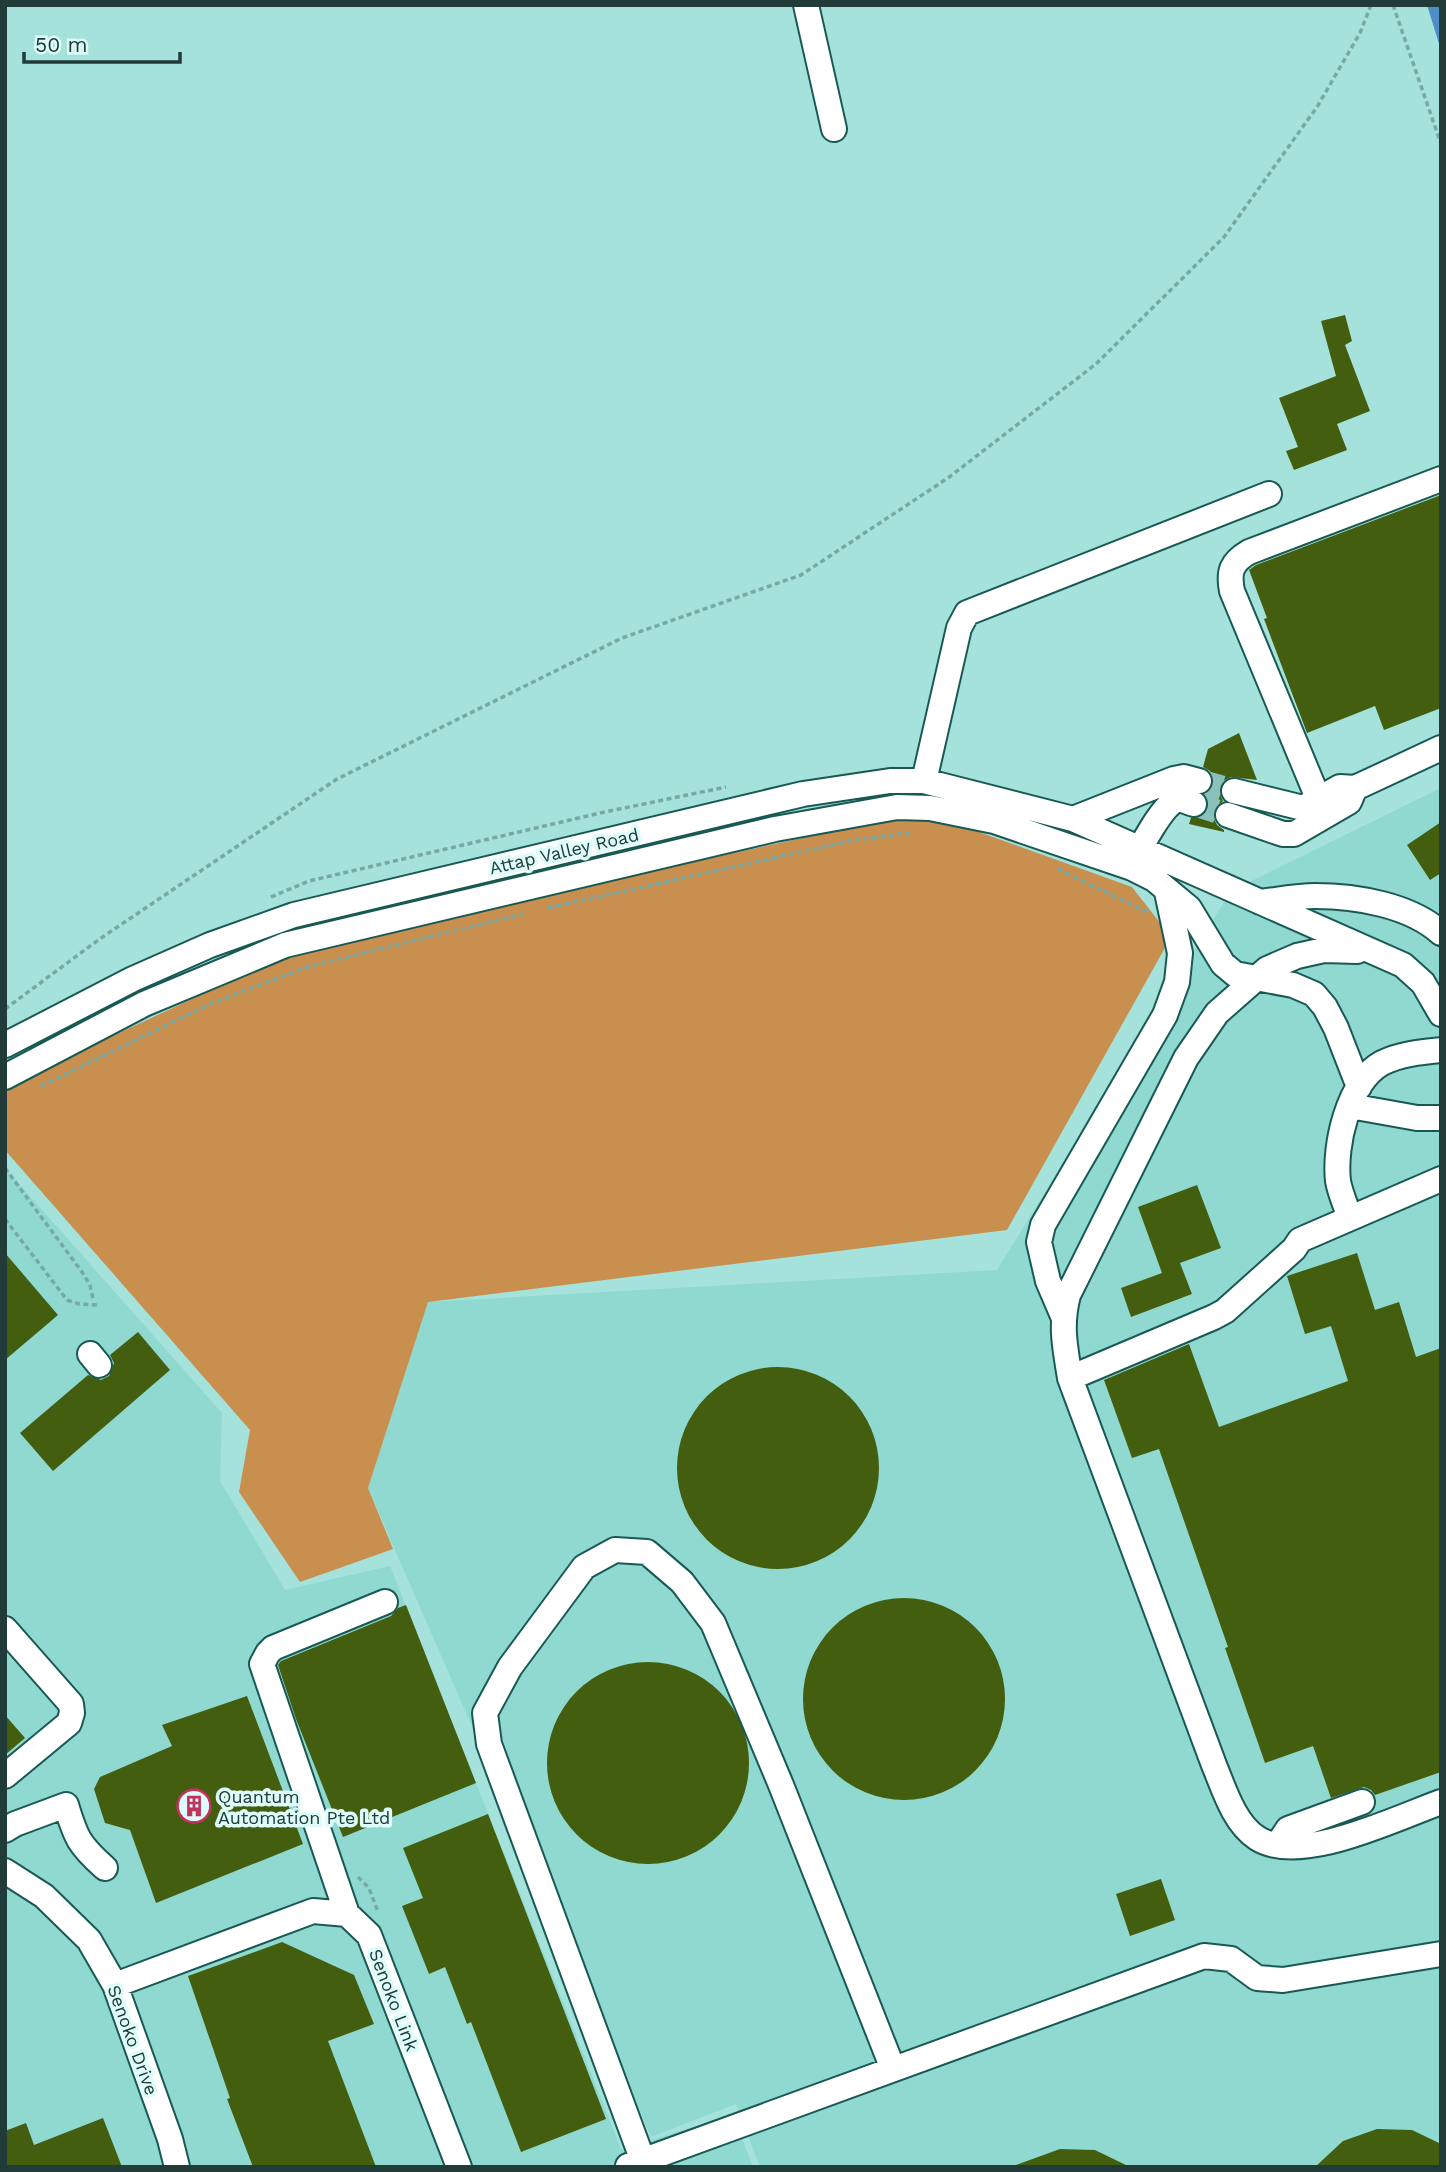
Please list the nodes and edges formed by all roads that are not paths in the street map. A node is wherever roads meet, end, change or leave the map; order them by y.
1 (806, 5) edge
2 (834, 129) dead end
3 (1441, 479) edge
4 (1269, 494) dead end
5 (1441, 748) edge
6 (923, 781) junction
7 (1234, 791) tunnel mouth
8 (1322, 807) junction
9 (1228, 815) tunnel mouth
10 (1073, 819) junction
11 (1136, 858) junction
12 (1167, 892) junction
13 (1259, 902) junction
14 (1441, 933) edge
15 (1368, 951) junction
16 (133, 979) junction
17 (1255, 979) junction
18 (144, 1004) junction
19 (1441, 1014) edge
20 (5, 1045) edge
21 (1441, 1050) edge
22 (5, 1077) edge
23 (1355, 1096) junction
24 (1441, 1118) edge
25 (1441, 1179) edge
26 (1350, 1218) junction
27 (1063, 1316) junction
28 (1070, 1378) junction
29 (385, 1602) dead end
30 (5, 1629) edge
31 (5, 1776) edge
32 (1362, 1802) dead end
33 (1441, 1802) edge
34 (5, 1830) edge
35 (1278, 1844) junction
36 (105, 1868) dead end
37 (5, 1871) edge
38 (347, 1914) junction
39 (1441, 1954) edge
40 (115, 1985) junction
41 (893, 2069) junction
42 (635, 2164) edge
43 (177, 2167) edge
44 (459, 2167) edge

1 - 2 street
3 - 8 street
4 - 6 street
5 - 8 street
6 - 10 street, Attap Valley Road
6 - 16 street, Attap Valley Road
7 - 8 street
8 - 9 street
10 - 11 street, Attap Valley Road
10 - 11 street
11 - 12 street
11 - 13 street
11 - 18 street, Attap Valley Road
12 - 17 street
12 - 27 street
13 - 14 street
13 - 15 street
15 - 17 street
15 - 19 street
16 - 18 street
16 - 20 street, Attap Valley Road
17 - 23 street
17 - 27 street
18 - 22 street, Attap Valley Road
21 - 23 street
23 - 24 street
23 - 26 street
25 - 26 street
26 - 28 street
27 - 28 street
28 - 35 street
29 - 38 street
30 - 31 street
32 - 35 street
33 - 35 street
34 - 36 street
37 - 40 street, Senoko Drive
38 - 40 street
38 - 44 street, Senoko Link
39 - 41 street
40 - 43 street, Senoko Drive
41 - 42 street
41 - 42 street

